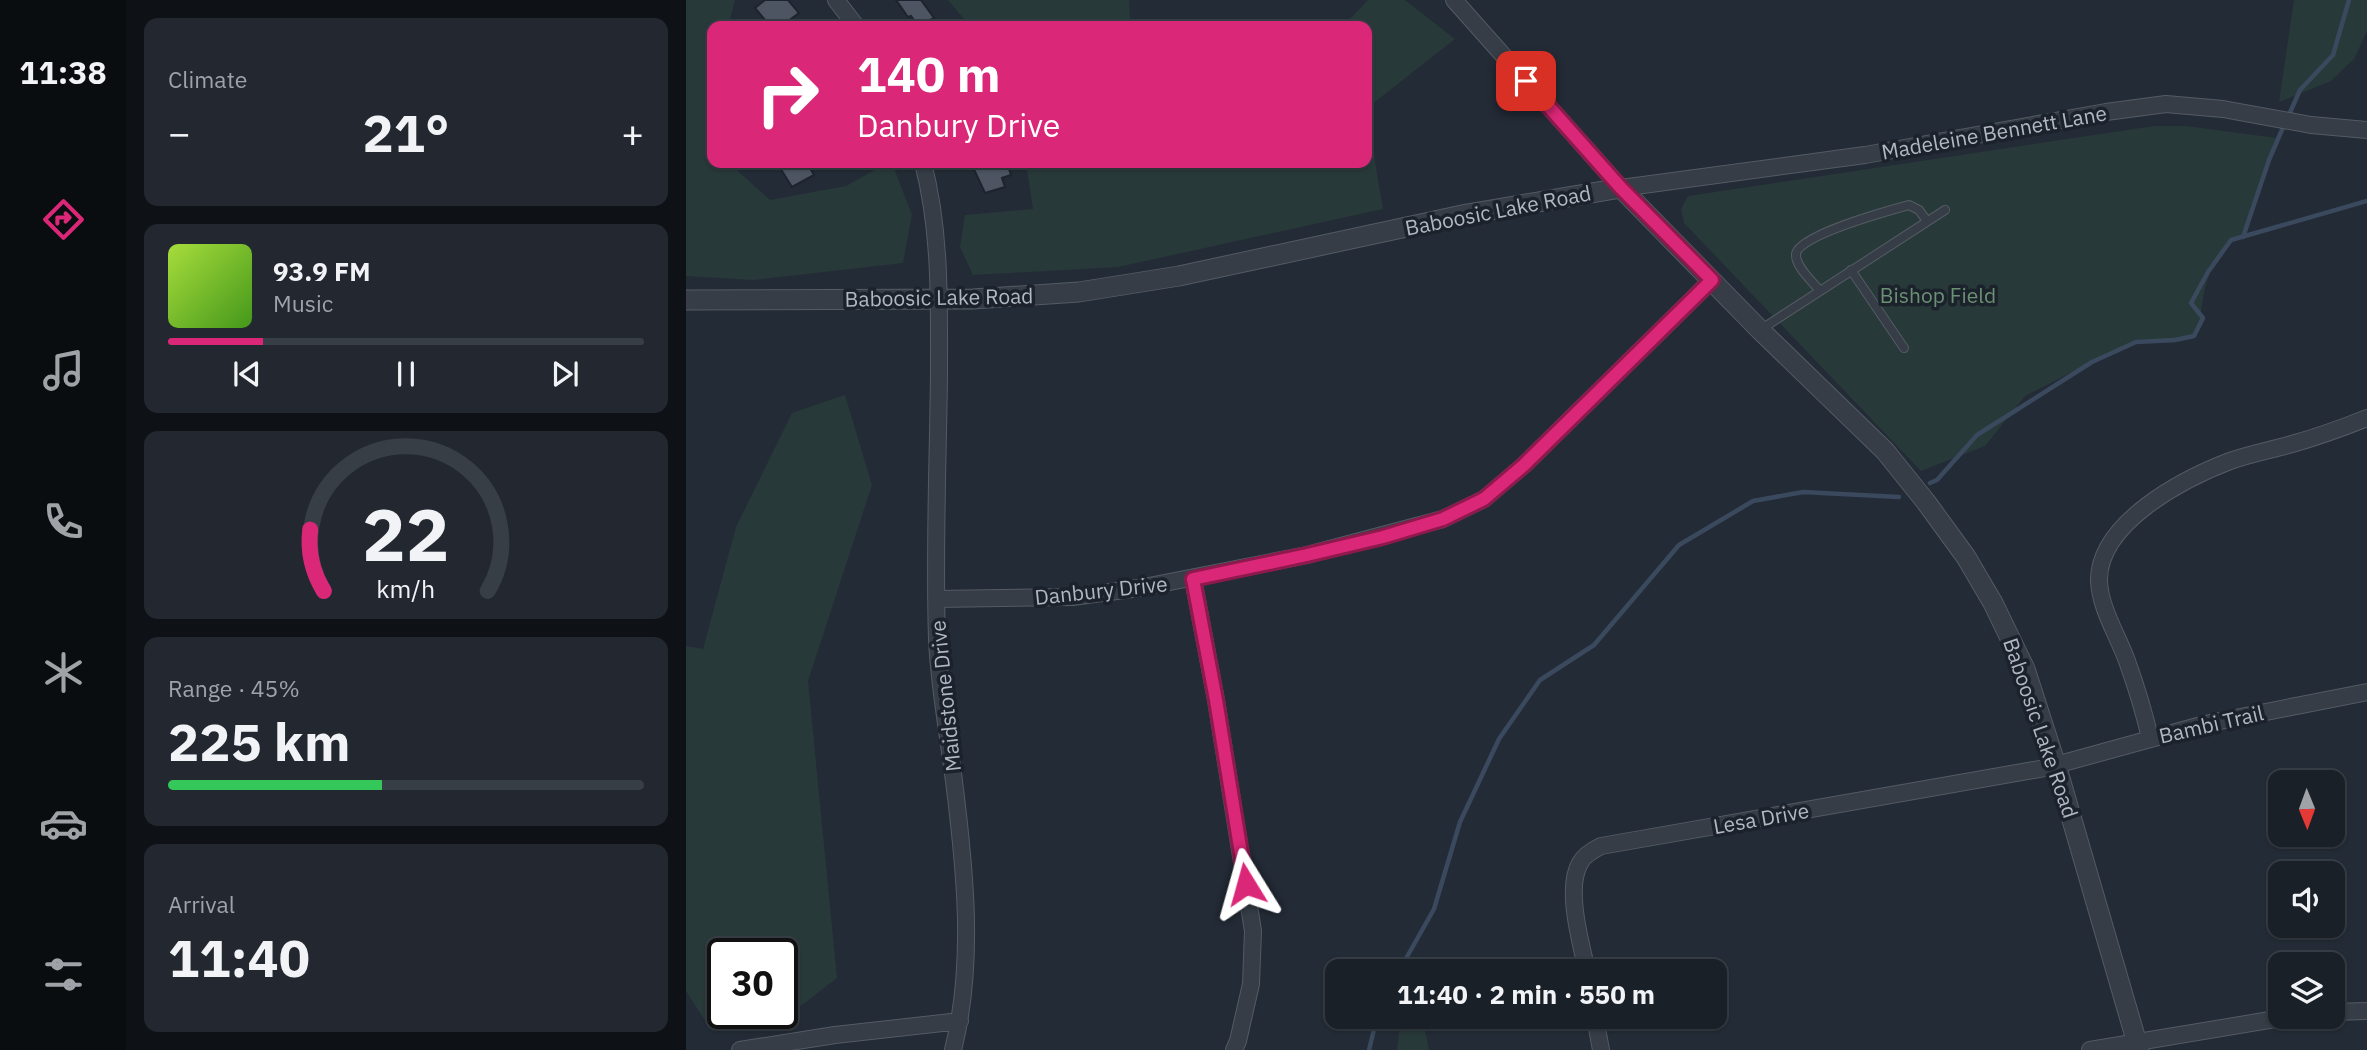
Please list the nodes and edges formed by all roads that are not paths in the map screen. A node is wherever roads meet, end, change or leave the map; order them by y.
1 (835, 0) edge
2 (1457, 1) edge
3 (852, 21) edge
4 (2367, 130) edge
5 (924, 168) edge
6 (1621, 188) junction
7 (1945, 210) dead end
8 (1927, 221) junction
9 (1851, 270) junction
10 (1712, 280) junction
11 (1819, 290) junction
12 (939, 299) junction
13 (686, 300) edge
14 (1760, 330) junction
15 (1905, 348) dead end
16 (2367, 418) edge
17 (1193, 579) junction
18 (936, 599) junction
19 (2367, 692) edge
20 (2150, 738) junction
21 (2056, 765) junction
22 (1585, 959) edge
23 (2345, 1012) edge
24 (2367, 1012) edge
25 (960, 1021) junction
26 (2268, 1021) edge
27 (1597, 1029) edge
28 (2138, 1046) edge
29 (740, 1050) edge
30 (953, 1050) edge
31 (1234, 1050) edge
32 (1601, 1050) edge
33 (2090, 1050) edge

1 - 3 street
2 - 6 street
4 - 6 street, Madeleine Bennett Lane
5 - 12 street, Maidstone Drive
6 - 10 street, Baboosic Lake Road
6 - 12 street, Baboosic Lake Road
7 - 8 lane
8 - 9 lane
8 - 11 lane
9 - 11 lane
9 - 15 lane
10 - 14 street, Baboosic Lake Road
10 - 17 street, Danbury Drive
11 - 14 lane
12 - 13 street, Baboosic Lake Road
12 - 18 street, Maidstone Drive
14 - 21 street, Baboosic Lake Road
16 - 20 street
17 - 18 street, Danbury Drive
17 - 31 street
18 - 25 street, Maidstone Drive
19 - 20 street, Bambi Trail
20 - 21 street, Bambi Trail
21 - 22 street, Lesa Drive
21 - 28 street, Baboosic Lake Road
23 - 24 street
25 - 29 street
25 - 30 street, Maidstone Drive
26 - 28 street
27 - 32 street
28 - 33 street

